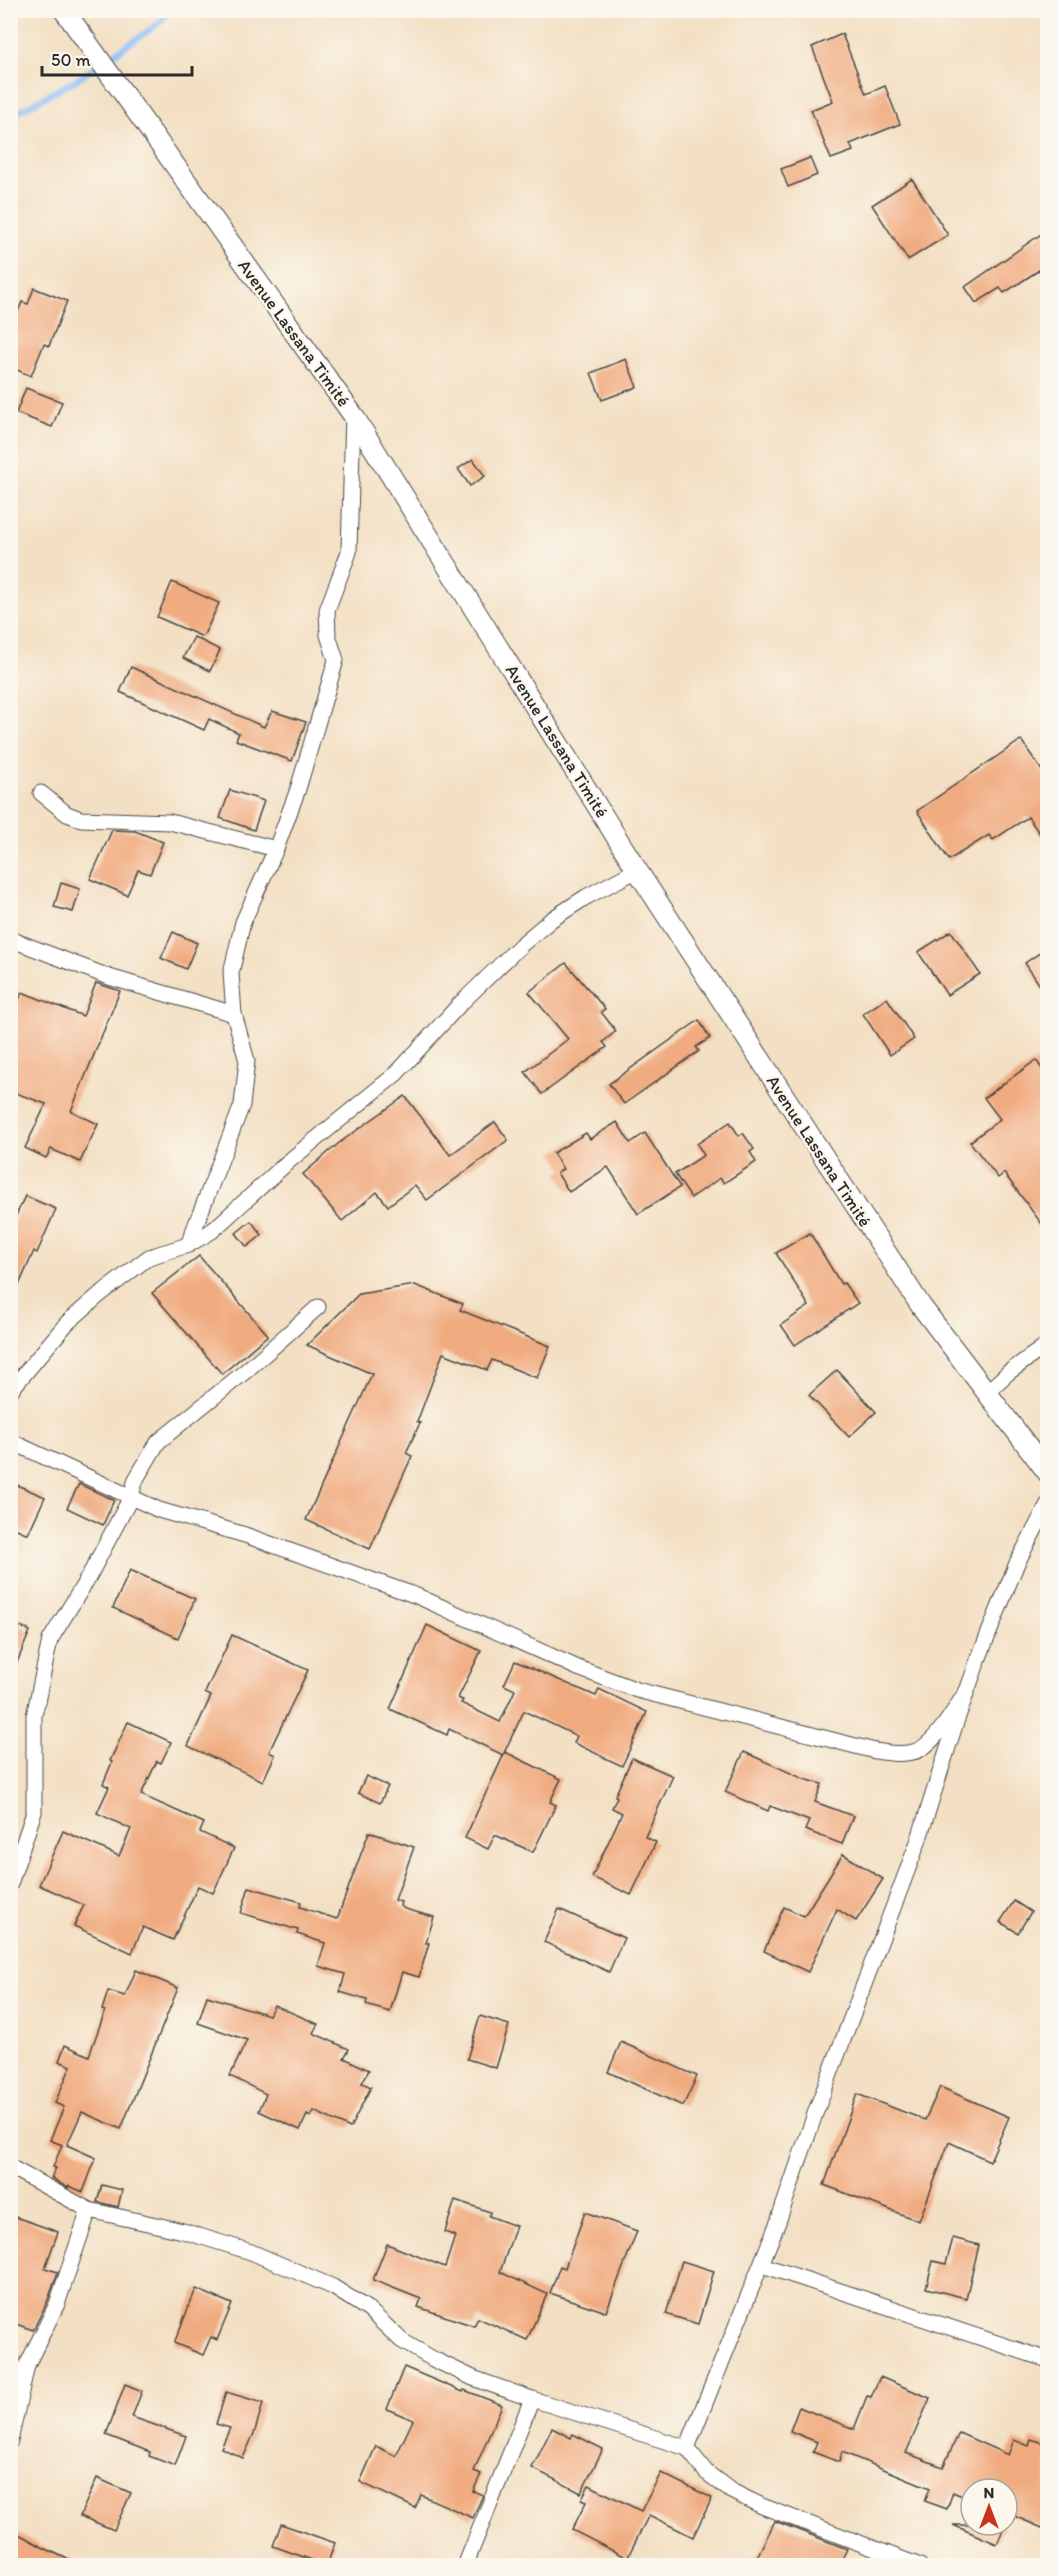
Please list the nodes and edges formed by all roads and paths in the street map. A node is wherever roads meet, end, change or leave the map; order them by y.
1 (64, 10) edge
2 (353, 415) junction
3 (41, 793) dead end
4 (276, 849) junction
5 (637, 870) junction
6 (10, 939) edge
7 (234, 1014) junction
8 (188, 1245) junction
9 (318, 1306) dead end
10 (1047, 1344) edge
11 (10, 1391) edge
12 (986, 1393) junction
13 (10, 1441) edge
14 (1047, 1473) edge
15 (130, 1499) junction
16 (1047, 1504) edge
17 (966, 1692) junction
18 (10, 1884) edge
19 (10, 2167) edge
20 (89, 2210) junction
21 (762, 2265) junction
22 (1047, 2360) edge
23 (532, 2399) junction
24 (10, 2441) edge
25 (687, 2448) junction
26 (898, 2562) edge
27 (465, 2565) edge
28 (920, 2565) edge

1 - 2 street, Avenue Lassana Timité
2 - 4 street
2 - 5 street, Avenue Lassana Timité
3 - 4 street
4 - 7 street
5 - 8 street
5 - 12 street, Avenue Lassana Timité
6 - 7 street
7 - 8 street
8 - 11 street
9 - 15 street
10 - 12 street
12 - 14 street, Avenue Lassana Timité
13 - 15 street
15 - 17 street
15 - 18 street
16 - 17 street
17 - 21 street
19 - 20 street
20 - 23 street
20 - 24 street
21 - 22 street
21 - 25 street
23 - 25 street
23 - 27 street
25 - 26 street
26 - 28 street

